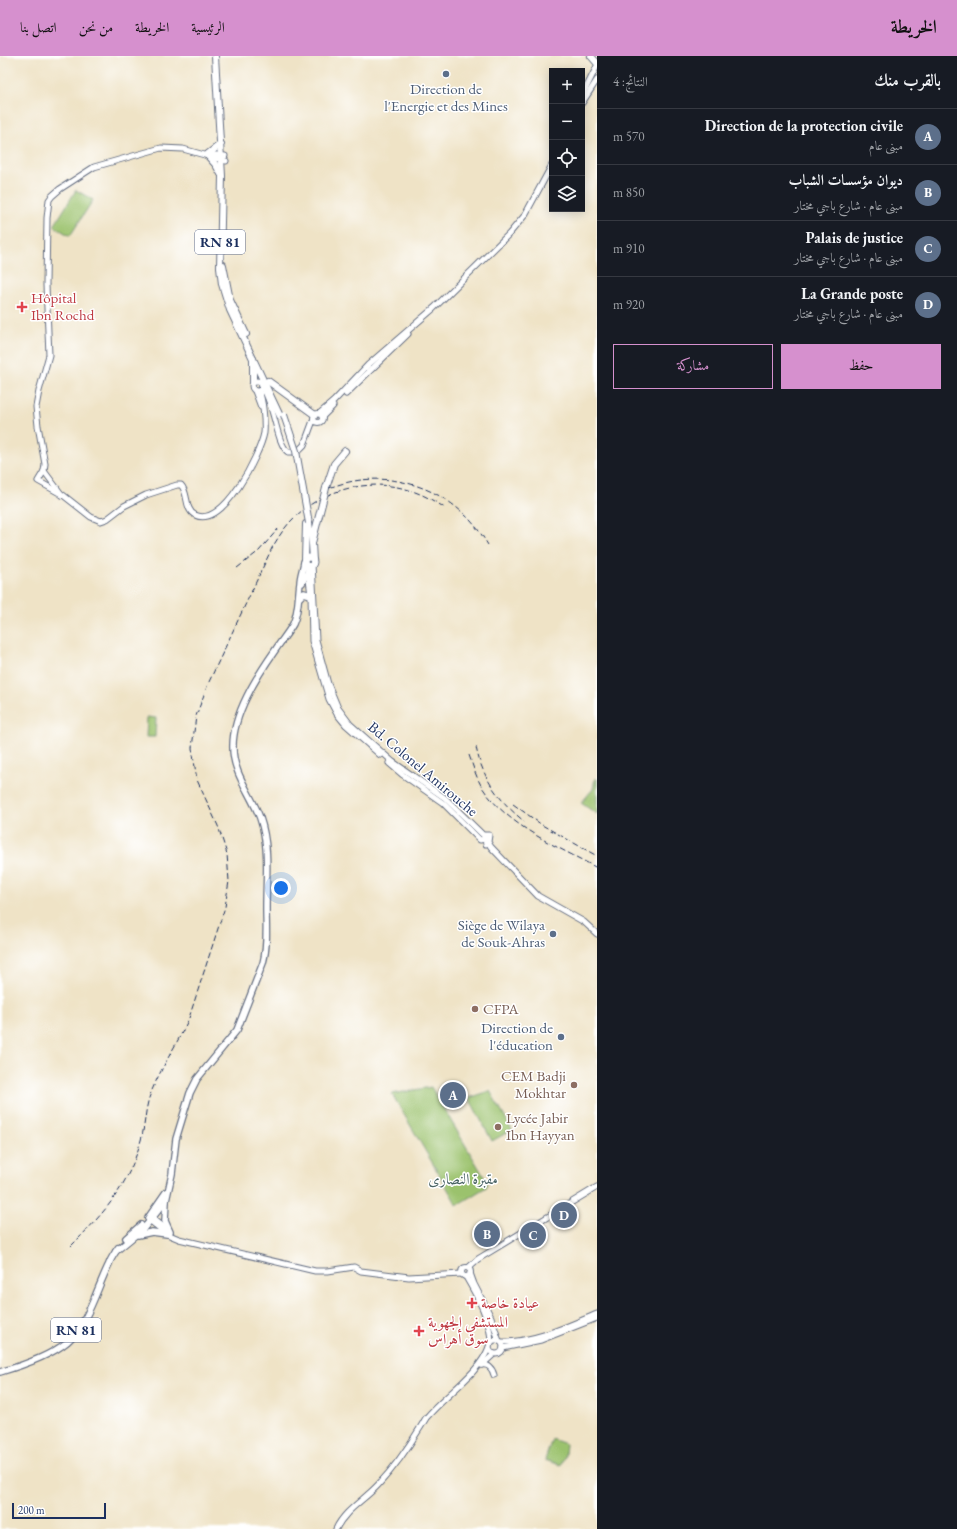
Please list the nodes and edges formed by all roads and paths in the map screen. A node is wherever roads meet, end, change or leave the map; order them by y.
1 (215, 56) edge
2 (219, 56) edge
3 (591, 56) edge
4 (597, 65) edge
5 (597, 80) edge
6 (585, 90) edge
7 (585, 98) edge
8 (221, 144) junction
9 (206, 155) junction
10 (223, 158) junction
11 (549, 172) edge
12 (222, 176) junction
13 (549, 176) edge
14 (544, 184) junction
15 (253, 357) junction
16 (268, 380) junction
17 (253, 383) junction
18 (261, 389) junction
19 (269, 401) junction
20 (262, 409) junction
21 (282, 416) junction
22 (317, 416) junction
23 (308, 433) junction
24 (345, 451) dead end
25 (44, 471) junction
26 (63, 496) junction
27 (307, 523) junction
28 (312, 543) junction
29 (308, 564) junction
30 (299, 589) junction
31 (310, 595) junction
32 (298, 598) junction
33 (491, 847) junction
34 (597, 934) edge
35 (170, 1185) junction
36 (597, 1187) edge
37 (166, 1201) junction
38 (150, 1218) junction
39 (170, 1234) junction
40 (135, 1235) junction
41 (116, 1251) junction
42 (467, 1273) junction
43 (597, 1314) edge
44 (597, 1318) edge
45 (501, 1344) junction
46 (490, 1345) junction
47 (494, 1354) junction
48 (482, 1365) junction
49 (0, 1372) edge
50 (494, 1375) dead end
51 (444, 1402) junction
52 (336, 1529) edge

1 - 8 highway, RN 81
2 - 10 highway, RN 81
3 - 4 highway
4 - 6 street
5 - 7 street
8 - 9 highway
8 - 10 highway, RN 81
9 - 10 street
9 - 12 highway
9 - 25 street
10 - 12 highway, RN 81
10 - 16 highway, RN 81
11 - 14 street
12 - 15 highway, RN 81
13 - 14 street
14 - 22 street
15 - 17 highway
15 - 18 highway, RN 81
16 - 21 highway, RN 81
16 - 22 highway
17 - 18 street
17 - 18 street
18 - 19 street
18 - 20 street
18 - 21 highway, RN 81
19 - 20 street
19 - 23 street
20 - 26 street
21 - 27 highway, RN 81, bridge
22 - 23 street
22 - 23 street
24 - 28 highway, bridge
25 - 26 street
25 - 26 street
27 - 28 highway, RN 81
27 - 29 highway, RN 81
28 - 29 highway, RN 81
29 - 30 main road
29 - 30 main road
29 - 31 street, Bd. Colonel Amirouche
29 - 33 street, Bd. Colonel Amirouche
30 - 32 main road, RN 81
31 - 32 main road
31 - 33 street, Bd. Colonel Amirouche
32 - 35 main road, RN 81
33 - 34 street
35 - 37 main road, RN 81
35 - 38 main road, RN 81
36 - 42 street
37 - 38 main road, RN 81
37 - 39 main road
38 - 39 street
38 - 40 main road, RN 81
38 - 41 main road, RN 81
39 - 40 main road
39 - 42 street
40 - 41 main road, RN 81
41 - 49 main road, RN 81
42 - 45 street
42 - 46 street
43 - 45 street
44 - 45 street
45 - 46 street
45 - 47 street
46 - 47 street
46 - 51 street
47 - 48 street
48 - 50 street
48 - 51 street
51 - 52 street

